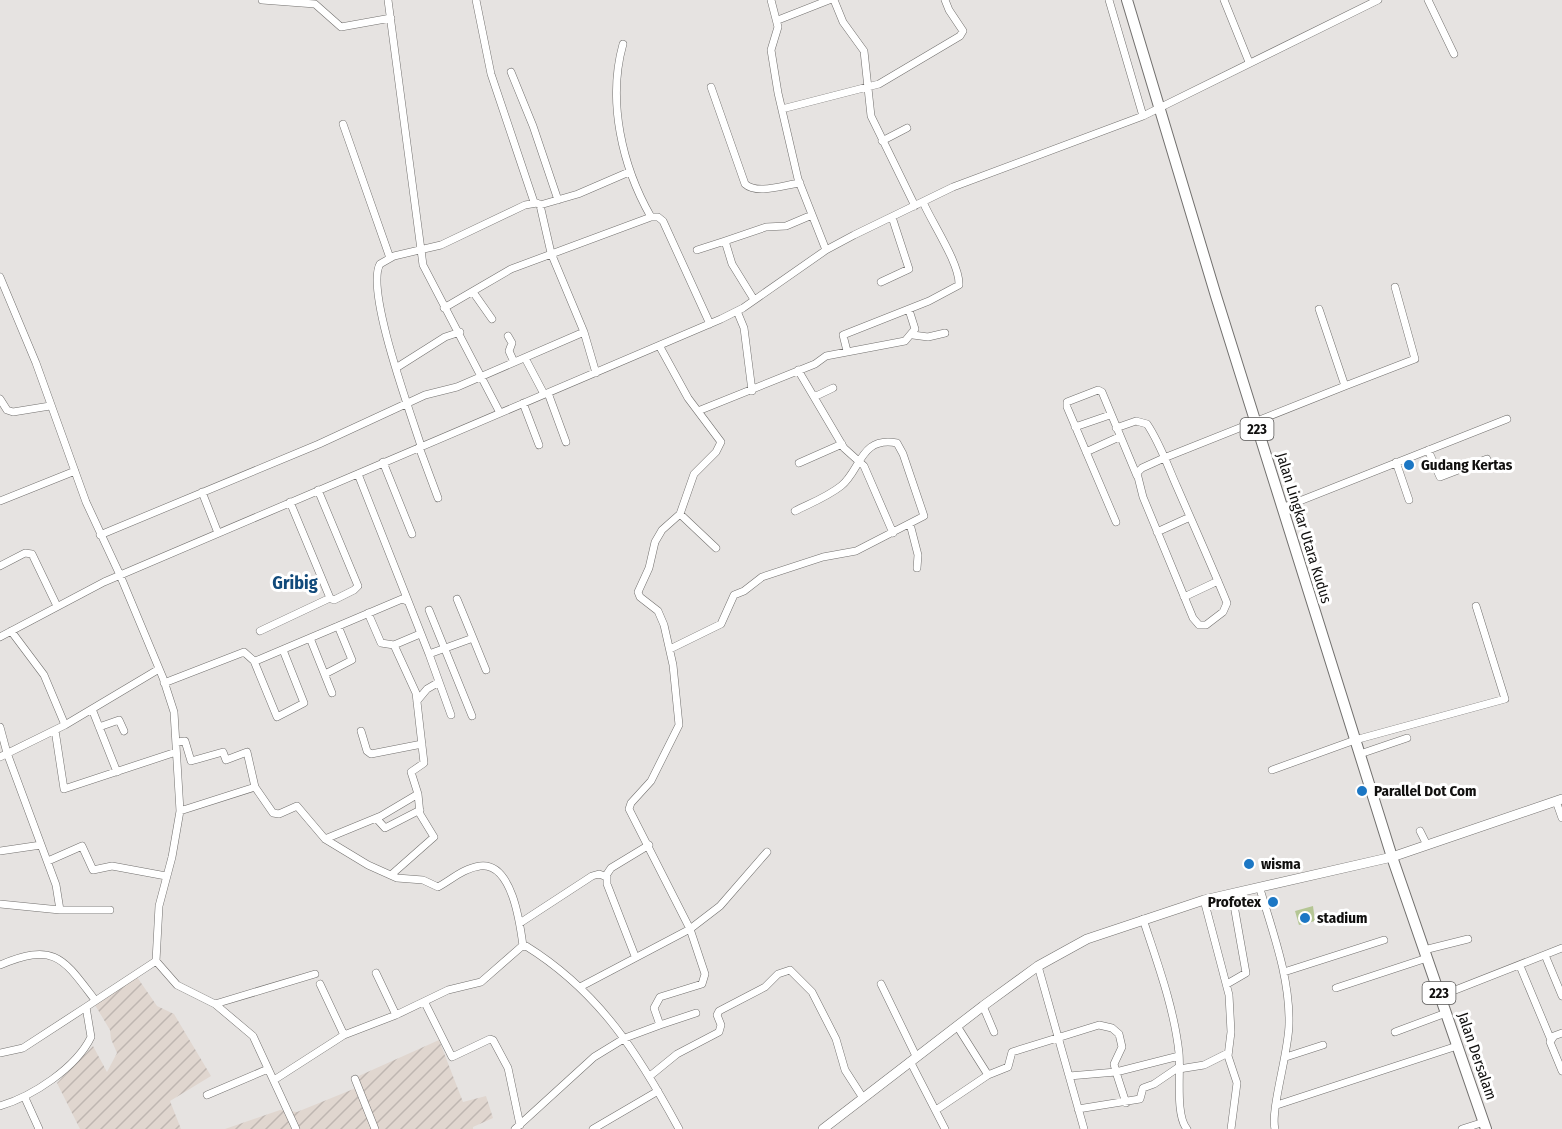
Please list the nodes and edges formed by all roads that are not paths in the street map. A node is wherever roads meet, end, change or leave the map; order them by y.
1 (262, 0) edge
2 (388, 0) edge
3 (476, 0) edge
4 (771, 0) edge
5 (829, 0) edge
6 (834, 0) edge
7 (945, 0) edge
8 (1109, 0) edge
9 (1127, 0) edge
10 (1224, 0) edge
11 (1378, 0) edge
12 (1428, 0) edge
13 (391, 18) junction
14 (778, 20) junction
15 (623, 44) dead end
16 (1454, 54) dead end
17 (1249, 62) junction
18 (510, 72) dead end
19 (711, 87) dead end
20 (867, 89) junction
21 (1159, 108) junction
22 (782, 109) junction
23 (1143, 116) junction
24 (343, 124) dead end
25 (907, 128) dead end
26 (882, 141) junction
27 (629, 172) junction
28 (800, 183) junction
29 (558, 200) junction
30 (923, 202) junction
31 (537, 203) junction
32 (915, 206) junction
33 (812, 215) junction
34 (651, 217) junction
35 (892, 217) junction
36 (725, 241) junction
37 (420, 249) junction
38 (697, 250) dead end
39 (826, 250) junction
40 (551, 253) junction
41 (390, 258) junction
42 (0, 277) edge
43 (881, 282) dead end
44 (1395, 287) dead end
45 (473, 292) junction
46 (753, 298) junction
47 (444, 308) junction
48 (1319, 309) dead end
49 (909, 310) junction
50 (737, 311) junction
51 (492, 319) dead end
52 (710, 324) junction
53 (914, 330) junction
54 (460, 332) junction
55 (584, 332) junction
56 (945, 333) dead end
57 (508, 336) dead end
58 (660, 347) junction
59 (847, 351) junction
60 (525, 358) junction
61 (514, 362) junction
62 (396, 368) junction
63 (798, 370) junction
64 (596, 373) junction
65 (481, 375) junction
66 (1345, 386) junction
67 (833, 387) dead end
68 (752, 391) junction
69 (546, 394) junction
70 (814, 397) junction
71 (0, 399) edge
72 (407, 403) junction
73 (523, 403) junction
74 (50, 406) junction
75 (4, 411) edge
76 (698, 411) junction
77 (500, 413) junction
78 (1110, 415) junction
79 (1507, 419) dead end
80 (1255, 421) junction
81 (1075, 427) junction
82 (1116, 428) junction
83 (1119, 437) junction
84 (566, 442) dead end
85 (842, 444) junction
86 (539, 445) dead end
87 (420, 447) junction
88 (1428, 450) junction
89 (1086, 452) junction
90 (1164, 458) junction
91 (1487, 459) dead end
92 (858, 460) junction
93 (383, 462) junction
94 (1396, 462) junction
95 (799, 463) dead end
96 (75, 471) junction
97 (358, 474) junction
98 (1137, 476) junction
99 (318, 490) junction
100 (202, 492) junction
101 (438, 498) dead end
102 (1409, 500) dead end
103 (0, 501) edge
104 (290, 502) junction
105 (1282, 508) junction
106 (795, 511) dead end
107 (680, 514) junction
108 (1190, 517) junction
109 (1116, 522) dead end
110 (910, 524) junction
111 (1156, 532) junction
112 (218, 533) junction
113 (893, 533) junction
114 (412, 534) dead end
115 (100, 535) junction
116 (716, 548) dead end
117 (0, 566) edge
118 (917, 568) dead end
119 (120, 575) junction
120 (1218, 581) junction
121 (1184, 597) junction
122 (330, 598) junction
123 (457, 599) dead end
124 (407, 601) junction
125 (57, 606) junction
126 (1476, 606) dead end
127 (429, 610) dead end
128 (368, 613) junction
129 (338, 626) junction
130 (11, 631) junction
131 (260, 631) dead end
132 (420, 634) junction
133 (0, 637) edge
134 (310, 638) junction
135 (473, 638) junction
136 (394, 645) junction
137 (445, 648) junction
138 (670, 649) junction
139 (283, 650) junction
140 (429, 654) junction
141 (254, 662) junction
142 (159, 669) junction
143 (486, 670) dead end
144 (325, 674) junction
145 (439, 682) junction
146 (164, 683) junction
147 (332, 693) dead end
148 (417, 701) junction
149 (92, 709) junction
150 (451, 715) dead end
151 (472, 716) dead end
152 (65, 725) junction
153 (0, 727) edge
154 (99, 727) junction
155 (55, 730) junction
156 (124, 730) dead end
157 (361, 731) dead end
158 (1407, 738) dead end
159 (1355, 740) junction
160 (177, 742) junction
161 (422, 744) junction
162 (176, 752) junction
163 (1360, 754) junction
164 (3, 755) edge
165 (1272, 770) dead end
166 (117, 772) junction
167 (255, 787) junction
168 (418, 794) junction
169 (1559, 800) edge
170 (420, 810) junction
171 (180, 811) junction
172 (376, 818) junction
173 (1562, 818) edge
174 (1420, 831) dead end
175 (325, 839) junction
176 (42, 845) junction
177 (649, 845) junction
178 (1427, 845) junction
179 (0, 851) edge
180 (768, 852) dead end
181 (1392, 857) junction
182 (48, 861) junction
183 (391, 875) junction
184 (166, 876) junction
185 (607, 877) junction
186 (1260, 889) junction
187 (1232, 894) junction
188 (1204, 900) junction
189 (0, 904) edge
190 (60, 910) junction
191 (110, 910) dead end
192 (1143, 919) junction
193 (520, 923) junction
194 (690, 929) junction
195 (1468, 939) dead end
196 (1384, 940) dead end
197 (523, 946) junction
198 (1562, 948) edge
199 (1426, 954) junction
200 (635, 956) junction
201 (1545, 956) junction
202 (156, 961) junction
203 (0, 964) edge
204 (1038, 966) junction
205 (1520, 966) junction
206 (1284, 972) junction
207 (376, 973) dead end
208 (315, 974) dead end
209 (320, 984) dead end
210 (881, 984) dead end
211 (1227, 984) junction
212 (580, 987) junction
213 (1336, 988) dead end
214 (1440, 996) junction
215 (1562, 996) edge
216 (95, 1000) junction
217 (425, 1003) junction
218 (215, 1004) junction
219 (983, 1006) junction
220 (86, 1007) junction
221 (696, 1013) dead end
222 (1446, 1013) junction
223 (396, 1016) junction
224 (660, 1025) junction
225 (957, 1026) junction
226 (994, 1032) dead end
227 (1395, 1032) dead end
228 (1562, 1033) edge
229 (344, 1035) junction
230 (626, 1038) junction
231 (1059, 1039) junction
232 (1551, 1040) junction
233 (1323, 1045) dead end
234 (1457, 1046) junction
235 (0, 1053) edge
236 (1228, 1053) junction
237 (1179, 1056) junction
238 (1286, 1057) junction
239 (913, 1059) junction
240 (1179, 1068) junction
241 (268, 1069) junction
242 (1562, 1071) edge
243 (1116, 1072) junction
244 (988, 1075) junction
245 (650, 1076) junction
246 (1069, 1076) junction
247 (355, 1079) dead end
248 (274, 1080) junction
249 (658, 1091) junction
250 (207, 1095) dead end
251 (25, 1098) junction
252 (863, 1098) junction
253 (1126, 1103) junction
254 (1277, 1105) junction
255 (0, 1106) edge
256 (1078, 1109) junction
257 (936, 1110) junction
258 (1485, 1126) edge
259 (518, 1127) edge
260 (39, 1129) edge
261 (296, 1129) edge
262 (375, 1129) edge
263 (592, 1129) edge
264 (679, 1129) edge
265 (823, 1129) edge
266 (945, 1129) edge
267 (1084, 1129) edge
268 (1187, 1129) edge
269 (1233, 1129) edge
270 (1275, 1129) edge
271 (1462, 1129) edge

1 - 13 street
2 - 13 street
3 - 31 street
4 - 14 street
5 - 14 street
6 - 20 street
7 - 20 street
8 - 23 street
9 - 21 main road, Jalan Lingkar Utara Kudus / 223
10 - 17 street
11 - 17 street
12 - 16 street
13 - 37 street
14 - 22 street
15 - 27 street
17 - 21 street
18 - 29 street
19 - 28 street
20 - 22 street
20 - 26 street
21 - 23 street
21 - 80 main road, Jalan Lingkar Utara Kudus / 223
22 - 28 street
23 - 30 street
24 - 41 street
25 - 26 street
26 - 32 street
27 - 29 street
27 - 34 street
28 - 33 street
29 - 31 street
30 - 32 street
30 - 49 street
31 - 37 street
31 - 40 street
32 - 35 street
33 - 36 street
33 - 39 street
34 - 40 street
34 - 52 street
35 - 39 street
35 - 43 street
36 - 38 street
36 - 46 street
37 - 41 street
37 - 47 street
39 - 46 street
40 - 45 street
40 - 55 street
41 - 62 street
42 - 74 street
44 - 66 street
45 - 47 street
45 - 51 street
46 - 50 street
47 - 54 street
48 - 66 street
49 - 53 street
49 - 59 street
50 - 52 street
50 - 68 street
52 - 58 street
53 - 56 street
53 - 59 street
54 - 62 street
54 - 65 street
55 - 60 street
55 - 64 street
57 - 61 street
58 - 64 street
58 - 76 street
59 - 63 street
60 - 61 street
60 - 69 street
61 - 65 street
62 - 72 street
63 - 68 street
63 - 70 street
64 - 69 street
65 - 72 street
65 - 77 street
66 - 80 street
67 - 70 street
68 - 76 street
69 - 73 street
69 - 84 street
70 - 85 street
71 - 75 street
72 - 87 street
72 - 100 street
73 - 77 street
73 - 86 street
74 - 75 street
74 - 96 street
76 - 107 street
77 - 87 street
78 - 81 street
78 - 81 street
78 - 82 street
79 - 88 street
80 - 90 street
80 - 105 main road, Jalan Lingkar Utara Kudus / 223
81 - 89 street
82 - 83 street
82 - 90 street
83 - 89 street
83 - 98 street
85 - 92 street
85 - 95 street
87 - 93 street
87 - 101 street
88 - 91 street
88 - 94 street
89 - 109 street
90 - 98 street
90 - 108 street
92 - 106 street
92 - 110 street
92 - 113 street
93 - 97 street
93 - 114 street
94 - 102 street
94 - 105 street
96 - 103 street
96 - 115 street
97 - 99 street
97 - 124 street
98 - 111 street
99 - 104 street
99 - 122 street
100 - 112 street
100 - 115 street
104 - 112 street
104 - 122 street
105 - 159 main road, Jalan Lingkar Utara Kudus / 223
107 - 116 street
107 - 138 street
108 - 111 street
108 - 120 street
110 - 113 street
110 - 118 street
111 - 121 street
112 - 119 street
113 - 138 street
115 - 119 street
117 - 125 street
119 - 125 street
119 - 142 street
120 - 121 street
120 - 121 street
122 - 131 street
123 - 135 street
124 - 128 street
124 - 132 street
125 - 130 street
126 - 159 street
127 - 137 street
128 - 129 street
128 - 136 street
129 - 134 street
129 - 144 street
130 - 133 street
130 - 152 street
132 - 136 street
132 - 140 street
134 - 139 street
134 - 144 street
135 - 137 street
135 - 143 street
136 - 148 street
137 - 140 street
137 - 151 street
138 - 177 street
139 - 141 street
139 - 141 street
140 - 145 street
141 - 146 street
142 - 146 street
142 - 149 street
144 - 147 street
145 - 148 street
145 - 150 street
146 - 160 street
148 - 161 street
149 - 152 street
149 - 154 street
152 - 155 street
153 - 164 street
154 - 156 street
154 - 166 street
155 - 164 street
155 - 166 street
157 - 161 street
158 - 163 street
159 - 163 main road, Jalan Lingkar Utara Kudus / 223
159 - 165 street
160 - 162 street
160 - 167 street
161 - 168 street
162 - 166 street
162 - 171 street
163 - 181 main road, Jalan Lingkar Utara Kudus / 223
164 - 176 street
167 - 171 street
167 - 175 street
168 - 170 street
168 - 172 street
169 - 173 street
169 - 178 main road
170 - 172 street
170 - 183 street
171 - 184 street
172 - 175 street
174 - 178 street
175 - 183 street
176 - 179 street
176 - 182 street
177 - 185 street
177 - 194 street
178 - 181 main road
180 - 194 street
181 - 186 main road
181 - 199 main road, Jalan Dersalam / 223
182 - 184 street
182 - 190 street
183 - 193 street
184 - 202 street
185 - 193 street
185 - 200 street
186 - 187 main road
186 - 206 street
187 - 188 main road
187 - 211 street
188 - 192 main road
188 - 211 street
189 - 190 street
190 - 191 street
192 - 204 main road
192 - 237 street
193 - 197 street
194 - 200 street
194 - 224 street
195 - 199 street
196 - 206 street
197 - 212 street
197 - 217 street
198 - 201 street
199 - 213 street
199 - 214 main road, Jalan Dersalam / 223
200 - 212 street
201 - 205 street
201 - 215 street
202 - 216 street
202 - 218 street
203 - 216 street
204 - 219 main road
204 - 231 street
205 - 214 street
205 - 232 street
206 - 238 street
207 - 223 street
208 - 218 street
209 - 229 street
210 - 239 street
211 - 236 street
212 - 230 street
214 - 222 main road, Jalan Dersalam / 223
216 - 220 street
217 - 223 street
217 - 259 street
218 - 241 street
219 - 225 main road
219 - 226 street
220 - 235 street
220 - 251 street
221 - 224 street
222 - 227 street
222 - 234 main road, Jalan Dersalam / 223
223 - 229 street
224 - 230 street
225 - 239 main road
225 - 244 street
228 - 232 street
229 - 248 street
230 - 245 street
230 - 259 street
231 - 243 street
231 - 244 street
231 - 246 street
232 - 242 street
233 - 238 street
234 - 254 street
234 - 258 main road, Jalan Dersalam / 223
236 - 240 street
236 - 269 street
237 - 240 street
237 - 243 street
238 - 254 street
239 - 252 main road
239 - 257 street
240 - 253 street
240 - 268 street
241 - 248 street
241 - 250 street
243 - 246 street
243 - 253 street
244 - 257 street
245 - 249 street
245 - 252 street
246 - 256 street
247 - 262 street
248 - 261 street
249 - 263 street
249 - 264 street
251 - 255 street
251 - 260 street
252 - 265 main road
253 - 256 street
254 - 270 street
256 - 267 street
257 - 266 street
258 - 271 street

